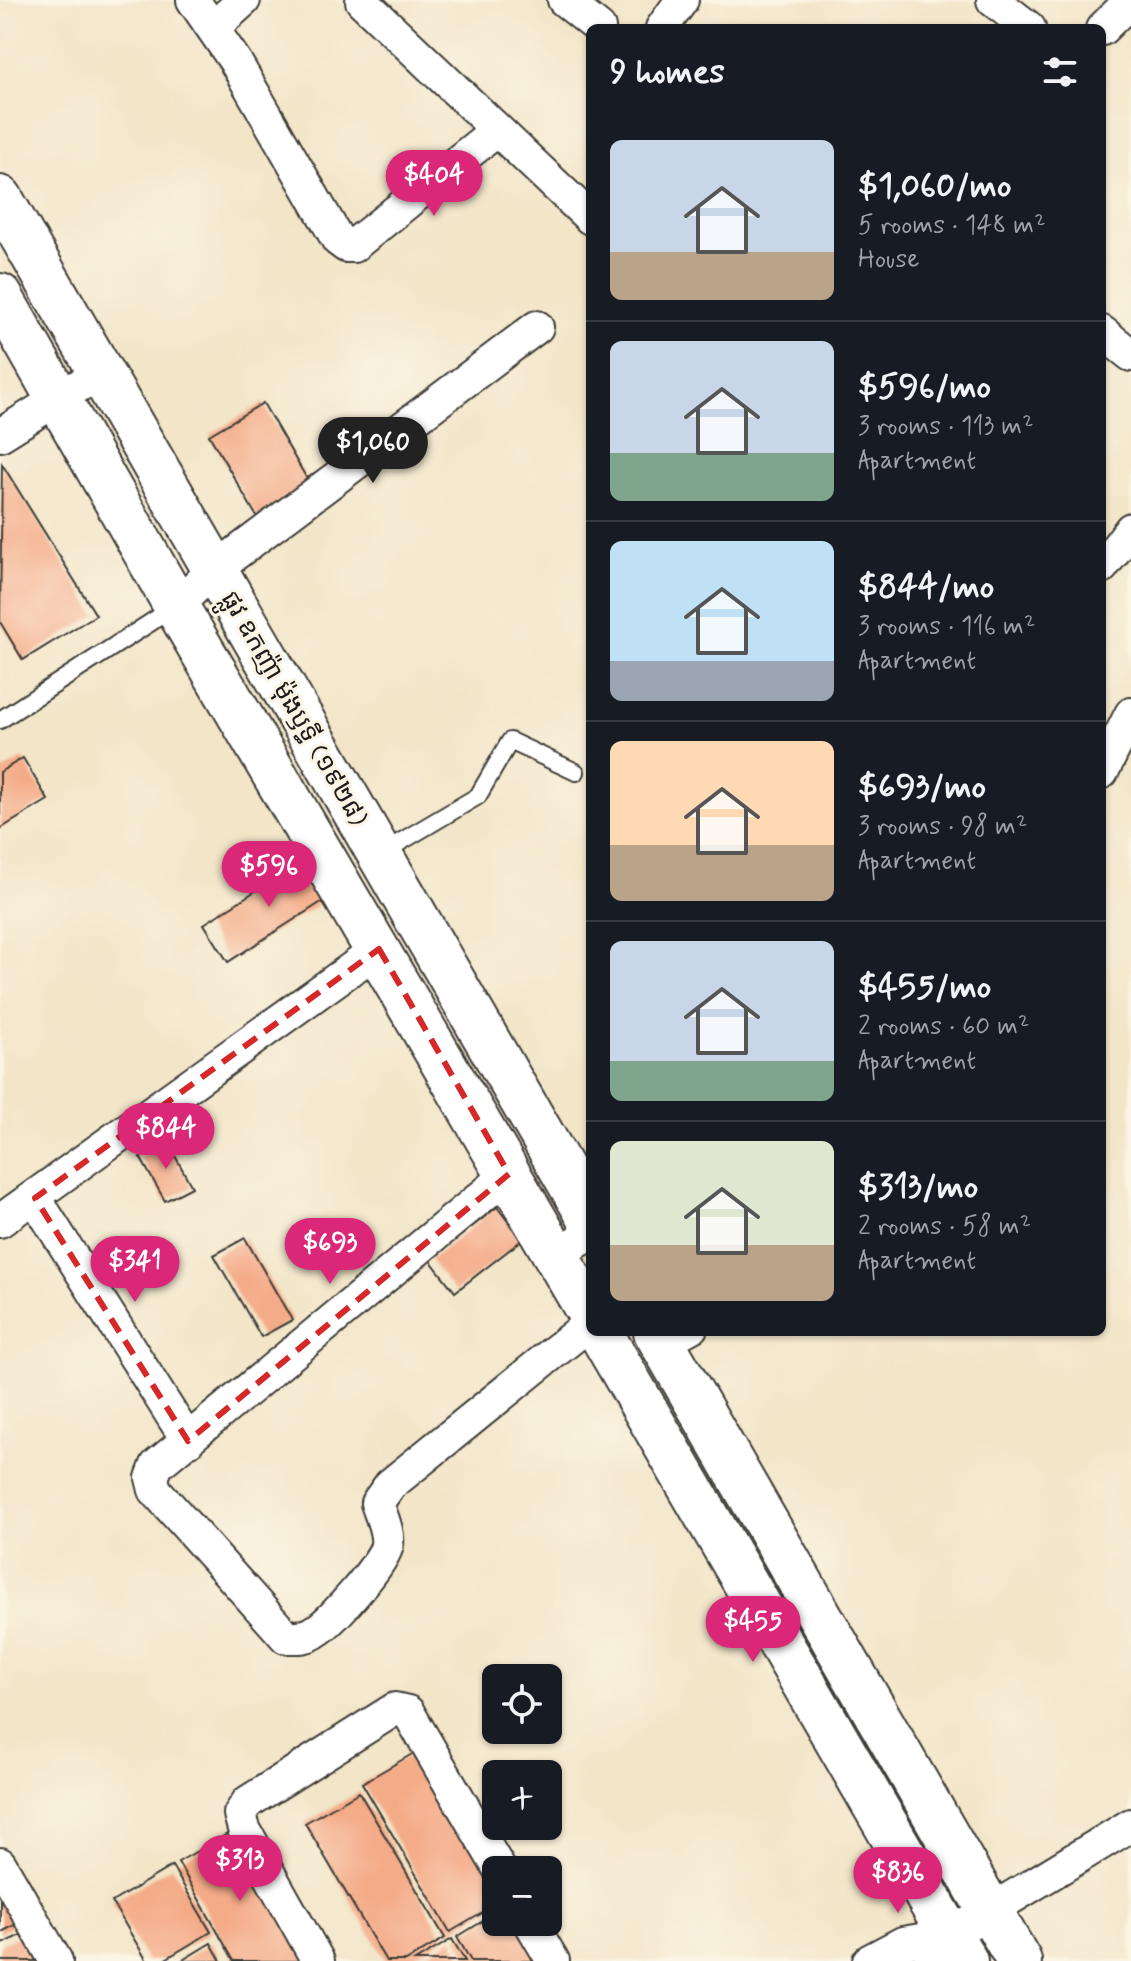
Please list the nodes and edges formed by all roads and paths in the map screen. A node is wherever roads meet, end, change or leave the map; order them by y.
1 (193, 0) edge
2 (244, 0) edge
3 (564, 0) edge
4 (682, 0) edge
5 (993, 0) edge
6 (362, 1) edge
7 (1130, 2) edge
8 (594, 24) edge
9 (665, 24) edge
10 (1024, 24) edge
11 (1106, 25) edge
12 (214, 27) junction
13 (497, 130) junction
14 (0, 198) edge
15 (586, 214) edge
16 (0, 296) edge
17 (537, 327) dead end
18 (1106, 336) edge
19 (1131, 355) edge
20 (101, 372) junction
21 (59, 399) junction
22 (0, 435) edge
23 (1131, 529) edge
24 (1106, 562) edge
25 (215, 569) junction
26 (176, 606) junction
27 (1131, 714) edge
28 (0, 720) edge
29 (1106, 764) edge
30 (576, 772) dead end
31 (380, 855) junction
32 (379, 949) junction
33 (509, 1174) junction
34 (35, 1198) junction
35 (586, 1211) edge
36 (0, 1221) edge
37 (581, 1281) edge
38 (602, 1336) edge
39 (673, 1338) edge
40 (188, 1441) junction
41 (1131, 1825) edge
42 (492, 1856) edge
43 (0, 1864) edge
44 (990, 1911) junction
45 (538, 1936) edge
46 (948, 1952) edge
47 (56, 1961) edge
48 (318, 1961) edge
49 (553, 1961) edge
50 (869, 1961) edge
51 (1019, 1961) edge

1 - 12 street
2 - 12 street
3 - 8 street
4 - 9 street
5 - 10 street
6 - 13 street
7 - 11 street
12 - 13 street
13 - 15 street
14 - 20 main road, ផ្លូវ ឧកញ៉ា ម៉ុងឫទ្ធី (១៩២៨)
16 - 21 main road, ផ្លូវ ឧកញ៉ា ម៉ុងឫទ្ធី (១៩២៨)
17 - 25 street
18 - 19 street
20 - 21 street
20 - 25 main road, ផ្លូវ ឧកញ៉ា ម៉ុងឫទ្ធី (១៩២៨)
21 - 22 street
21 - 26 main road, ផ្លូវ ឧកញ៉ា ម៉ុងឫទ្ធី (១៩២៨)
23 - 24 street
25 - 26 street
25 - 31 main road, ផ្លូវ ឧកញ៉ា ម៉ុងឫទ្ធី (១៩២៨)
26 - 28 lane
26 - 32 main road, ផ្លូវ ឧកញ៉ា ម៉ុងឫទ្ធី (១៩២៨)
27 - 29 street
30 - 31 lane
31 - 35 main road, ផ្លូវ ឧកញ៉ា ម៉ុងឫទ្ធី (១៩២៨)
32 - 33 main road, ផ្លូវ ឧកញ៉ា ម៉ុងឫទ្ធី (១៩២៨)
32 - 34 street
33 - 37 main road, ផ្លូវ ឧកញ៉ា ម៉ុងឫទ្ធី (១៩២៨)
33 - 40 street
34 - 36 street
34 - 40 street
37 - 40 street
38 - 46 main road
39 - 44 main road
41 - 44 street
42 - 48 street
43 - 47 street
44 - 46 street
44 - 51 main road
45 - 49 street
46 - 50 street

